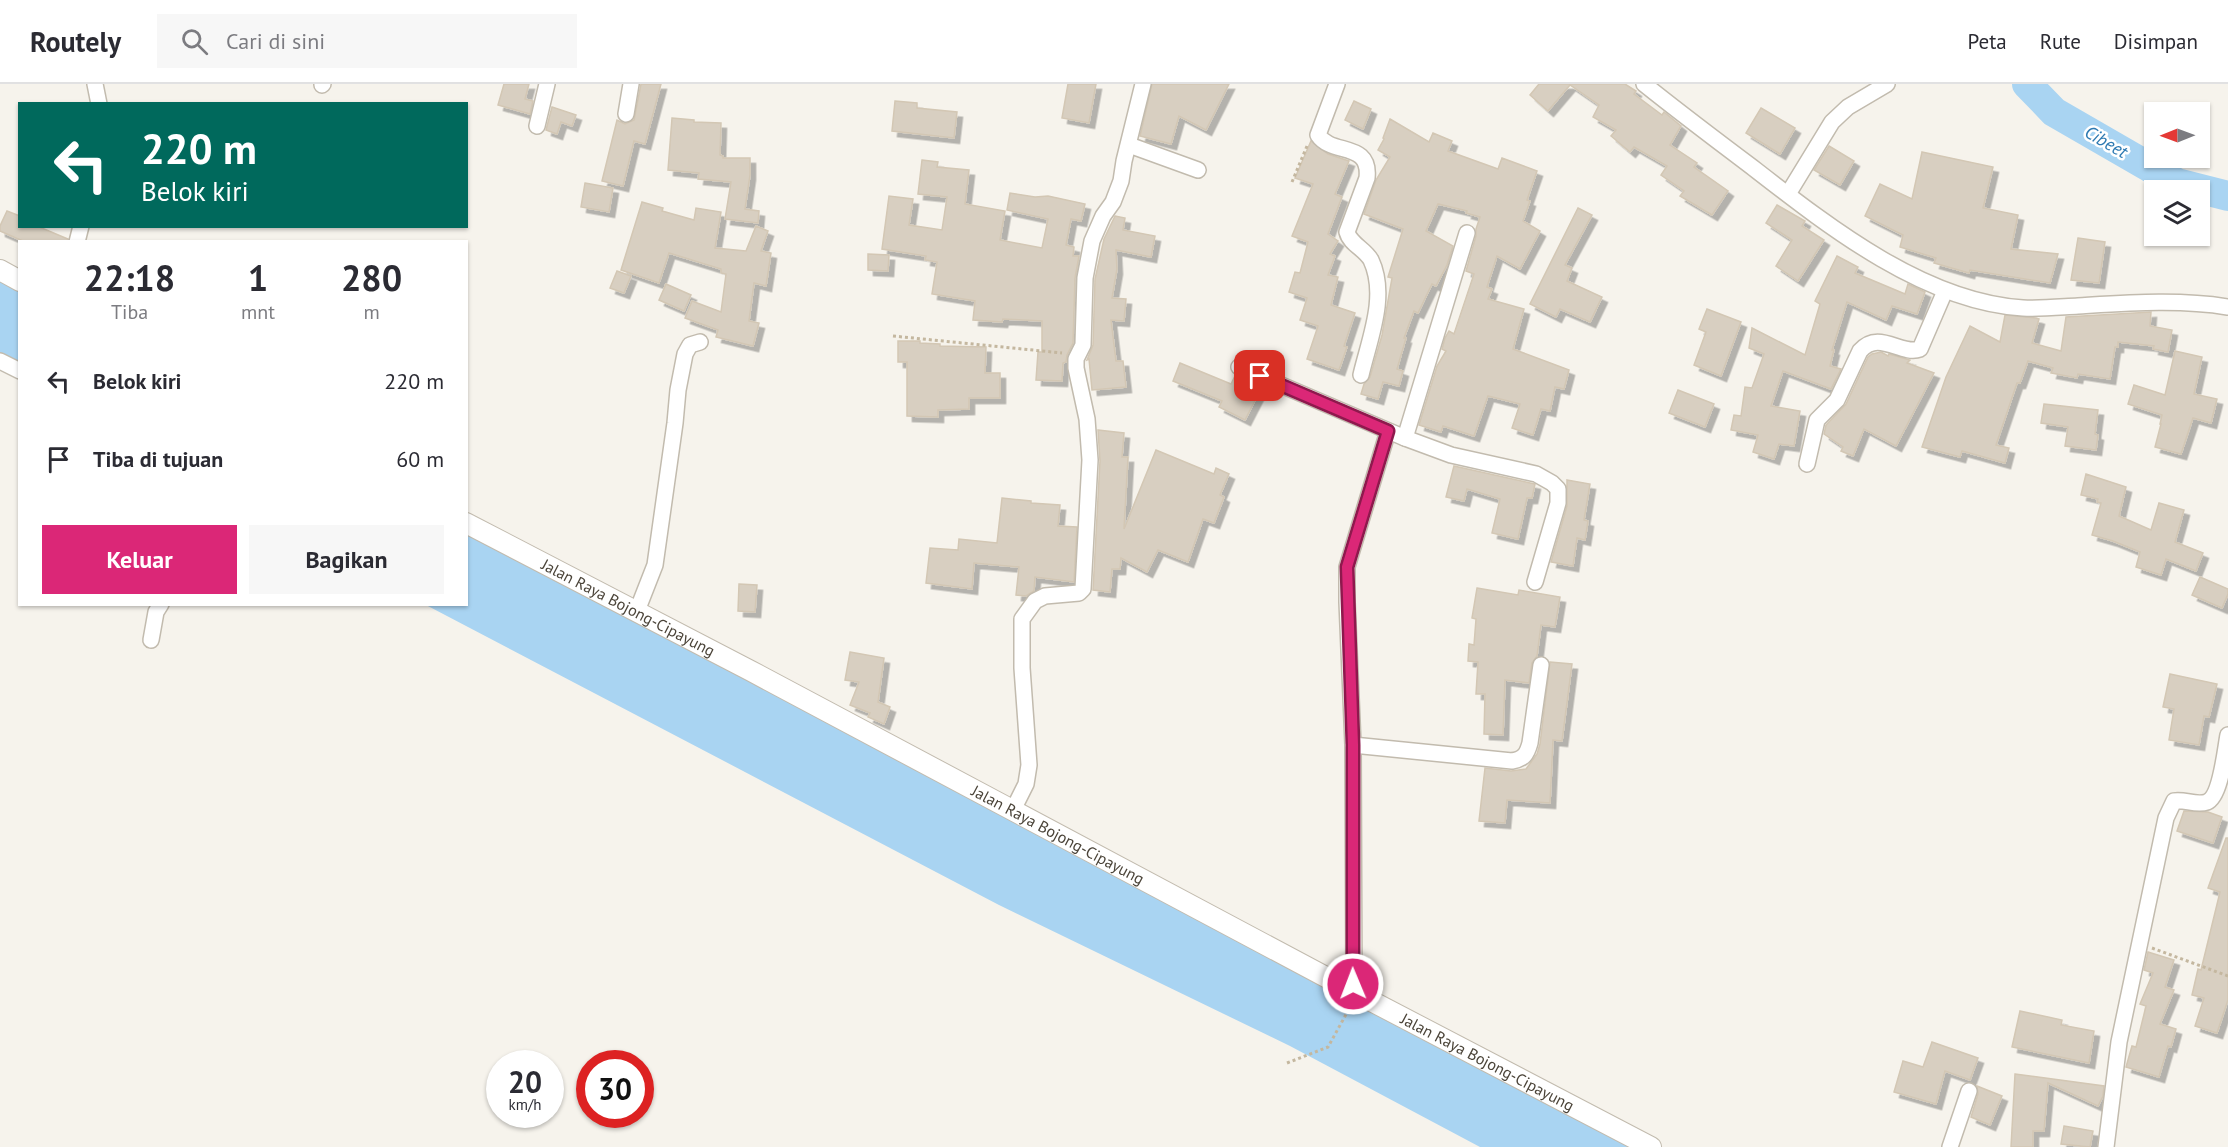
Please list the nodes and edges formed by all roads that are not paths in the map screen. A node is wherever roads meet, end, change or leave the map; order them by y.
1 (95, 84) edge
2 (547, 84) edge
3 (631, 84) edge
4 (1143, 84) edge
5 (1338, 84) edge
6 (1644, 84) edge
7 (1887, 84) edge
8 (99, 102) edge
9 (626, 114) dead end
10 (537, 126) dead end
11 (1129, 145) junction
12 (1198, 170) dead end
13 (1788, 194) junction
14 (1467, 232) dead end
15 (0, 270) edge
16 (18, 280) edge
17 (1945, 291) junction
18 (2228, 307) edge
19 (700, 342) dead end
20 (0, 361) edge
21 (1239, 367) dead end
22 (18, 370) edge
23 (1361, 375) dead end
24 (1388, 431) junction
25 (1405, 438) junction
26 (1807, 464) dead end
27 (468, 524) edge
28 (1535, 582) dead end
29 (160, 606) edge
30 (637, 611) junction
31 (151, 640) dead end
32 (1541, 665) dead end
33 (2228, 735) edge
34 (1353, 745) junction
35 (1014, 810) junction
36 (1354, 992) junction
37 (1969, 1091) dead end
38 (1651, 1147) edge
39 (1950, 1147) edge
40 (2106, 1147) edge

1 - 8 street
2 - 10 street
3 - 9 street
4 - 11 street
5 - 23 street
6 - 13 street
7 - 13 street
11 - 12 street
11 - 35 street
13 - 17 street
14 - 25 street
15 - 16 street
17 - 18 street
17 - 26 street
19 - 30 street
20 - 22 street
21 - 24 street
24 - 25 street
24 - 34 street
25 - 28 street
27 - 30 street, Jalan Raya Bojong-Cipayung
29 - 31 street
30 - 35 street, Jalan Raya Bojong-Cipayung
32 - 34 street
33 - 40 street
34 - 36 street
35 - 36 street, Jalan Raya Bojong-Cipayung
36 - 38 street, Jalan Raya Bojong-Cipayung
37 - 39 street

